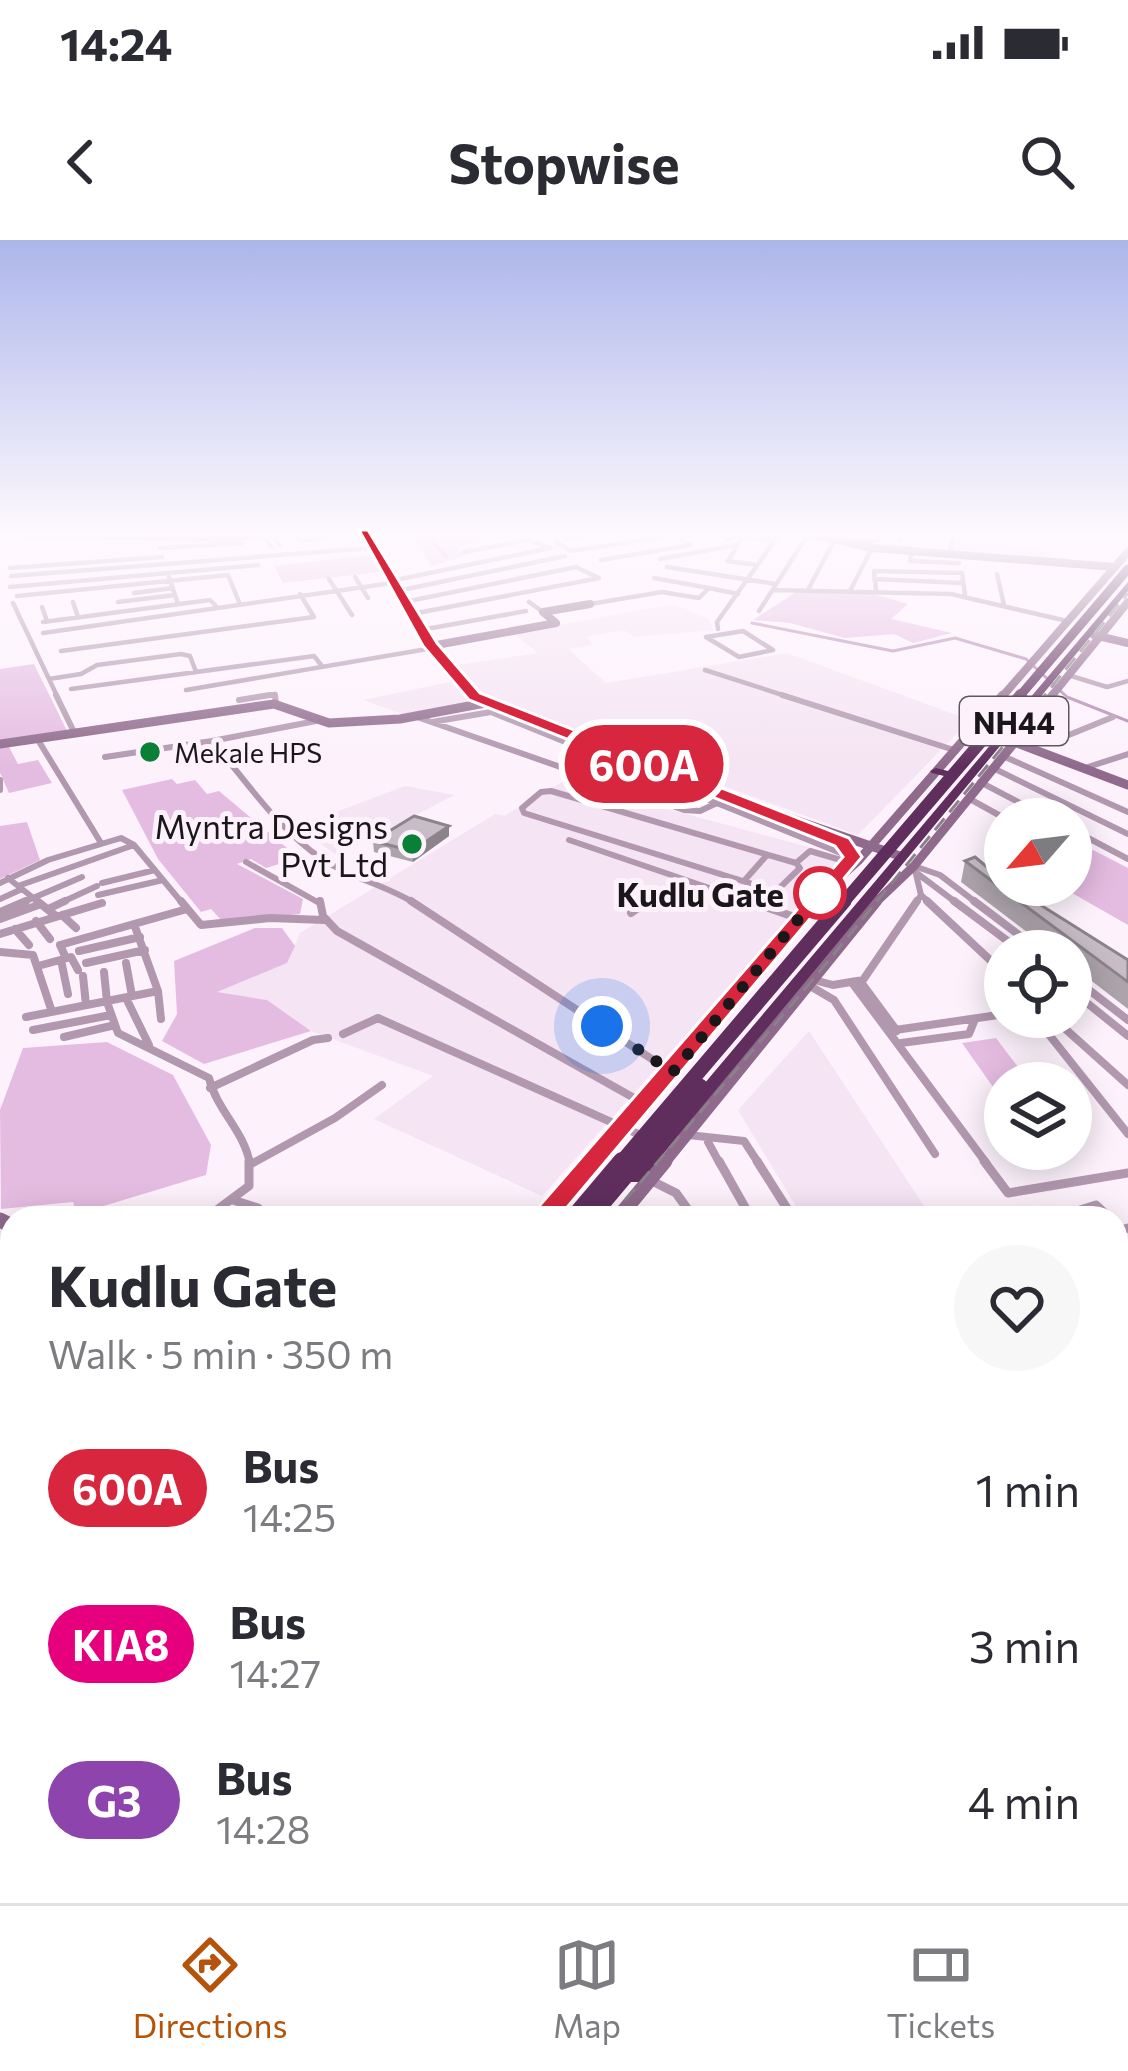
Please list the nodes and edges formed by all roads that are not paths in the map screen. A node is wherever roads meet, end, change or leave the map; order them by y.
1 (20, 611) edge
2 (43, 611) edge
3 (76, 611) edge
4 (98, 611) edge
5 (126, 611) edge
6 (213, 611) edge
7 (311, 611) edge
8 (349, 611) edge
9 (410, 611) edge
10 (431, 611) edge
11 (526, 611) dead end
12 (551, 611) edge
13 (725, 611) edge
14 (1026, 611) edge
15 (1078, 611) edge
16 (1085, 611) edge
17 (1087, 611) edge
18 (1105, 611) edge
19 (1110, 611) edge
20 (1119, 611) edge
21 (543, 612) joint
22 (99, 614) junction
23 (412, 614) junction
24 (352, 615) dead end
25 (78, 617) junction
26 (1067, 621) junction
27 (421, 630) junction
28 (721, 631) junction
29 (44, 633) dead end
30 (1094, 635) junction
31 (1128, 643) edge
32 (432, 647) junction
33 (61, 651) dead end
34 (322, 666) junction
35 (705, 670) dead end
36 (1068, 675) junction
37 (49, 679) junction
38 (198, 680) junction
39 (1128, 681) edge
40 (70, 689) dead end
41 (185, 690) dead end
42 (239, 700) dead end
43 (486, 702) junction
44 (274, 704) junction
45 (415, 716) junction
46 (1113, 717) dead end
47 (316, 722) junction
48 (432, 722) junction
49 (1025, 729) junction
50 (75, 735) junction
51 (1058, 739) junction
52 (38, 740) junction
53 (212, 741) junction
54 (1014, 742) junction
55 (0, 744) edge
56 (954, 750) junction
57 (1037, 751) junction
58 (1128, 754) edge
59 (1003, 756) junction
60 (105, 757) dead end
61 (993, 768) junction
62 (1084, 768) junction
63 (942, 772) junction
64 (0, 780) edge
65 (669, 782) junction
66 (980, 782) junction
67 (1126, 782) edge
68 (0, 790) edge
69 (648, 794) junction
70 (968, 798) junction
71 (1010, 798) edge
72 (1055, 798) edge
73 (719, 801) junction
74 (1109, 802) junction
75 (737, 803) junction
76 (984, 807) edge
77 (1092, 810) edge
78 (1128, 812) edge
79 (1092, 816) edge
80 (1126, 831) edge
81 (569, 840) dead end
82 (1092, 840) edge
83 (842, 842) junction
84 (101, 843) junction
85 (134, 845) junction
86 (874, 850) junction
87 (767, 855) junction
88 (1128, 859) edge
89 (246, 862) dead end
90 (796, 863) junction
91 (849, 865) junction
92 (905, 866) junction
93 (155, 870) junction
94 (82, 877) dead end
95 (681, 878) junction
96 (4, 880) edge
97 (163, 880) junction
98 (744, 880) junction
99 (20, 888) junction
100 (775, 891) junction
101 (100, 892) junction
102 (921, 895) junction
103 (0, 899) edge
104 (761, 906) junction
105 (48, 908) junction
106 (188, 908) junction
107 (632, 913) dead end
108 (0, 916) edge
109 (801, 919) junction
110 (326, 920) junction
111 (36, 922) junction
112 (134, 924) junction
113 (76, 928) dead end
114 (15, 929) junction
115 (992, 929) joint
116 (1012, 930) edge
117 (0, 934) edge
118 (140, 937) junction
119 (965, 937) junction
120 (50, 939) dead end
121 (29, 945) dead end
122 (145, 950) junction
123 (79, 951) dead end
124 (0, 952) edge
125 (984, 955) edge
126 (63, 959) junction
127 (126, 963) dead end
128 (38, 966) junction
129 (82, 970) junction
130 (104, 972) dead end
131 (857, 983) junction
132 (802, 990) junction
133 (158, 992) junction
134 (1092, 992) edge
135 (68, 994) dead end
136 (129, 997) junction
137 (106, 1002) junction
138 (86, 1005) junction
139 (1092, 1007) edge
140 (52, 1012) junction
141 (111, 1015) junction
142 (26, 1017) dead end
143 (984, 1017) edge
144 (975, 1018) junction
145 (161, 1019) dead end
146 (1128, 1020) edge
147 (115, 1025) junction
148 (33, 1030) dead end
149 (895, 1030) junction
150 (344, 1034) dead end
151 (1128, 1036) edge
152 (64, 1037) dead end
153 (328, 1038) dead end
154 (1051, 1038) edge
155 (1075, 1038) edge
156 (900, 1043) junction
157 (150, 1046) junction
158 (267, 1053) dead end
159 (283, 1054) junction
160 (673, 1072) junction
161 (382, 1085) dead end
162 (1128, 1085) edge
163 (210, 1088) junction
164 (644, 1104) junction
165 (631, 1130) junction
166 (1128, 1133) edge
167 (688, 1135) junction
168 (708, 1142) junction
169 (935, 1154) dead end
170 (253, 1163) junction
171 (1128, 1173) edge
172 (644, 1177) junction
173 (233, 1200) junction
174 (224, 1206) edge
175 (252, 1206) edge
176 (556, 1206) edge
177 (577, 1206) edge
178 (579, 1206) edge
179 (599, 1206) edge
180 (613, 1206) edge
181 (626, 1206) edge
182 (686, 1206) edge
183 (744, 1206) edge
184 (785, 1206) edge

1 - 37 street
2 - 25 street
3 - 25 street
4 - 22 street
5 - 22 street
6 - 29 street
7 - 33 street
8 - 24 street
9 - 23 street
10 - 23 street
11 - 27 street
12 - 21 street
13 - 28 street
14 - 26 street
15 - 26 street
16 - 63 highway, NH44
17 - 178 highway, bridge
18 - 179 highway, bridge
19 - 30 highway, NH44
20 - 30 street
21 - 32 street
22 - 25 street
23 - 27 street
26 - 56 street
27 - 32 street
28 - 28 street
30 - 31 street
30 - 36 street
30 - 92 highway, NH44
32 - 34 street
32 - 43 street
34 - 38 street
34 - 38 street
35 - 56 street
36 - 39 street
36 - 49 street
37 - 38 street
37 - 50 street
38 - 40 street
38 - 41 street
42 - 44 street
43 - 45 street
43 - 75 street
44 - 47 street
44 - 50 street
45 - 47 street
45 - 48 street
46 - 51 street
47 - 53 street
48 - 65 street
48 - 69 street
49 - 51 street
49 - 54 street
50 - 52 street
51 - 57 street
52 - 55 street
52 - 84 street
53 - 60 street
53 - 160 street
54 - 57 street
54 - 59 street
56 - 63 street
57 - 62 street
58 - 62 street
59 - 61 street
59 - 74 street
61 - 66 street
61 - 72 street
62 - 67 street
63 - 86 highway, NH44
64 - 68 street
65 - 69 street
65 - 73 street
66 - 70 street
66 - 71 street
69 - 73 street
70 - 76 street
70 - 92 street
73 - 75 street
74 - 77 street
74 - 78 street
75 - 83 street
75 - 86 street
75 - 91 street
79 - 80 street
81 - 95 street
82 - 88 street
83 - 86 street
83 - 91 street
84 - 85 street
84 - 96 street
85 - 93 street
85 - 99 street
86 - 91 street
86 - 92 street
86 - 165 highway, NH44
87 - 90 street
87 - 98 street
87 - 98 street
89 - 110 street
90 - 91 street
90 - 100 street
91 - 109 street
92 - 102 street
92 - 115 street
92 - 116 street
92 - 132 highway, NH44
92 - 132 street
93 - 97 street
93 - 101 street
94 - 105 street
95 - 104 street
95 - 107 street
96 - 99 street
97 - 101 street
97 - 106 street
98 - 100 street
99 - 103 street
99 - 105 street
100 - 104 street
101 - 105 street
101 - 105 street
102 - 119 street
102 - 131 street
104 - 109 street
105 - 108 street
105 - 111 street
105 - 113 street
106 - 110 street
106 - 112 street
109 - 160 street
110 - 164 street
111 - 114 street
111 - 120 street
112 - 118 street
112 - 126 street
114 - 117 street
114 - 121 street
115 - 119 street
118 - 122 street
118 - 123 street
119 - 125 street
122 - 129 street
122 - 133 street
124 - 128 street
126 - 128 street
126 - 129 street
126 - 135 street
127 - 136 street
128 - 140 street
129 - 138 street
130 - 137 street
131 - 132 street
131 - 149 street
131 - 156 street
132 - 167 street
132 - 169 street
132 - 172 highway, NH44
133 - 136 street
133 - 145 street
134 - 146 street
136 - 137 street
136 - 157 street
137 - 138 street
137 - 141 street
138 - 140 street
139 - 151 street
140 - 142 street
141 - 147 street
141 - 148 street
143 - 144 street
144 - 149 street
144 - 156 street
147 - 152 street
147 - 157 street
149 - 156 street
150 - 165 street
153 - 159 street
154 - 166 street
155 - 162 street
156 - 171 street
157 - 163 street
158 - 159 street
159 - 163 street
160 - 164 street
161 - 170 street
163 - 170 street
164 - 165 street
165 - 176 street
165 - 177 highway, NH44
167 - 168 street
167 - 172 street
168 - 183 street
168 - 184 street
170 - 173 street
172 - 180 highway, NH44
172 - 181 street
172 - 182 street
173 - 174 street
173 - 175 street

